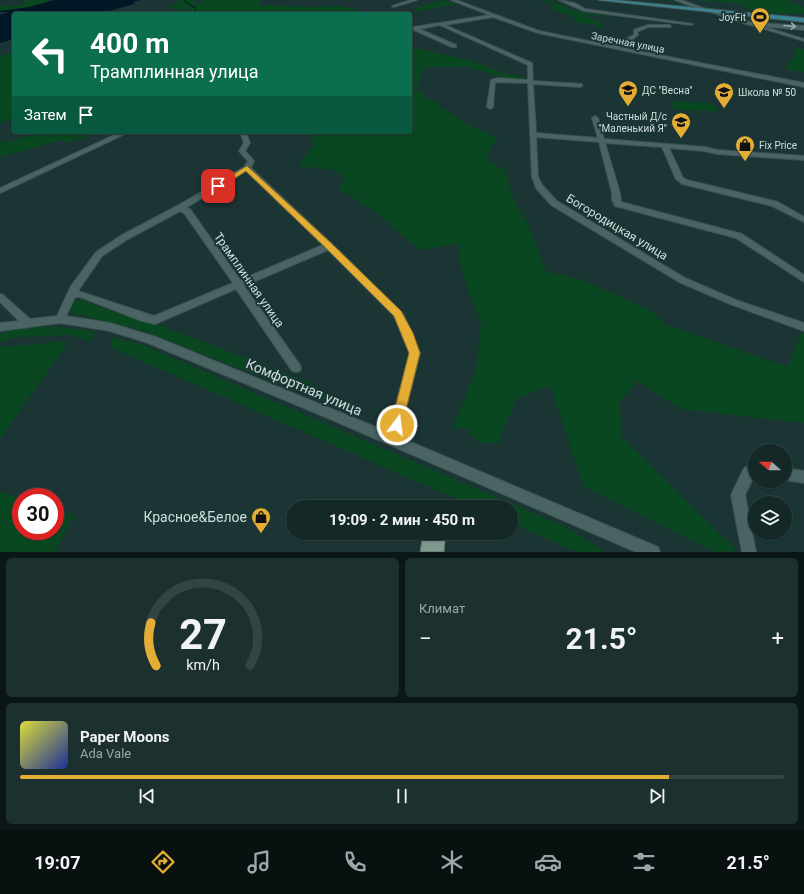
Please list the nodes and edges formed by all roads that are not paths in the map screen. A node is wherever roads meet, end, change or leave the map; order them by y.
1 (415, 0) edge
2 (453, 0) edge
3 (561, 0) edge
4 (600, 0) edge
5 (611, 0) edge
6 (677, 0) edge
7 (394, 6) dead end
8 (693, 7) junction
9 (726, 14) junction
10 (494, 16) junction
11 (804, 19) edge
12 (749, 23) junction
13 (440, 24) junction
14 (804, 28) edge
15 (412, 29) edge
16 (804, 40) edge
17 (454, 46) dead end
18 (613, 48) junction
19 (530, 82) junction
20 (580, 85) dead end
21 (804, 86) edge
22 (490, 107) dead end
23 (595, 118) dead end
24 (122, 134) edge
25 (244, 134) edge
26 (533, 135) junction
27 (600, 140) junction
28 (665, 146) junction
29 (804, 158) edge
30 (247, 168) junction
31 (0, 191) edge
32 (180, 208) junction
33 (804, 220) edge
34 (329, 246) junction
35 (804, 279) edge
36 (238, 285) junction
37 (72, 294) junction
38 (0, 296) edge
39 (60, 319) junction
40 (28, 323) junction
41 (0, 327) edge
42 (804, 328) edge
43 (296, 368) dead end
44 (392, 440) junction
45 (748, 474) edge
46 (792, 475) edge
47 (804, 477) edge
48 (653, 552) edge
49 (749, 552) edge

1 - 7 street
2 - 10 street, Заречная улица
3 - 18 street
4 - 9 main road
5 - 8 main road
6 - 8 street
8 - 11 main road
9 - 11 main road
9 - 12 street
10 - 13 street
10 - 18 street, Заречная улица
12 -> 14 street
12 - 16 street
13 - 15 street
13 - 19 street, Богородицкая улица
15 - 17 street
18 - 21 street, Заречная улица
19 - 20 street
19 - 22 street
19 - 26 street, Богородицкая улица
23 - 27 street
24 - 31 street
25 - 30 street
26 - 27 street
26 - 42 street, Богородицкая улица
27 - 28 street
27 - 35 street
28 - 29 street
28 - 33 street
30 - 32 street
30 - 34 street
32 - 36 street, Трамплинная улица
32 - 37 street
34 - 36 street
34 - 44 street
36 - 37 street
36 - 43 street, Трамплинная улица
37 - 39 street
38 - 40 street
39 - 40 street, Комфортная улица
39 - 44 street, Комфортная улица
40 - 41 street, Комфортная улица
44 - 48 street, Комфортная улица
45 - 49 street
46 - 47 street

